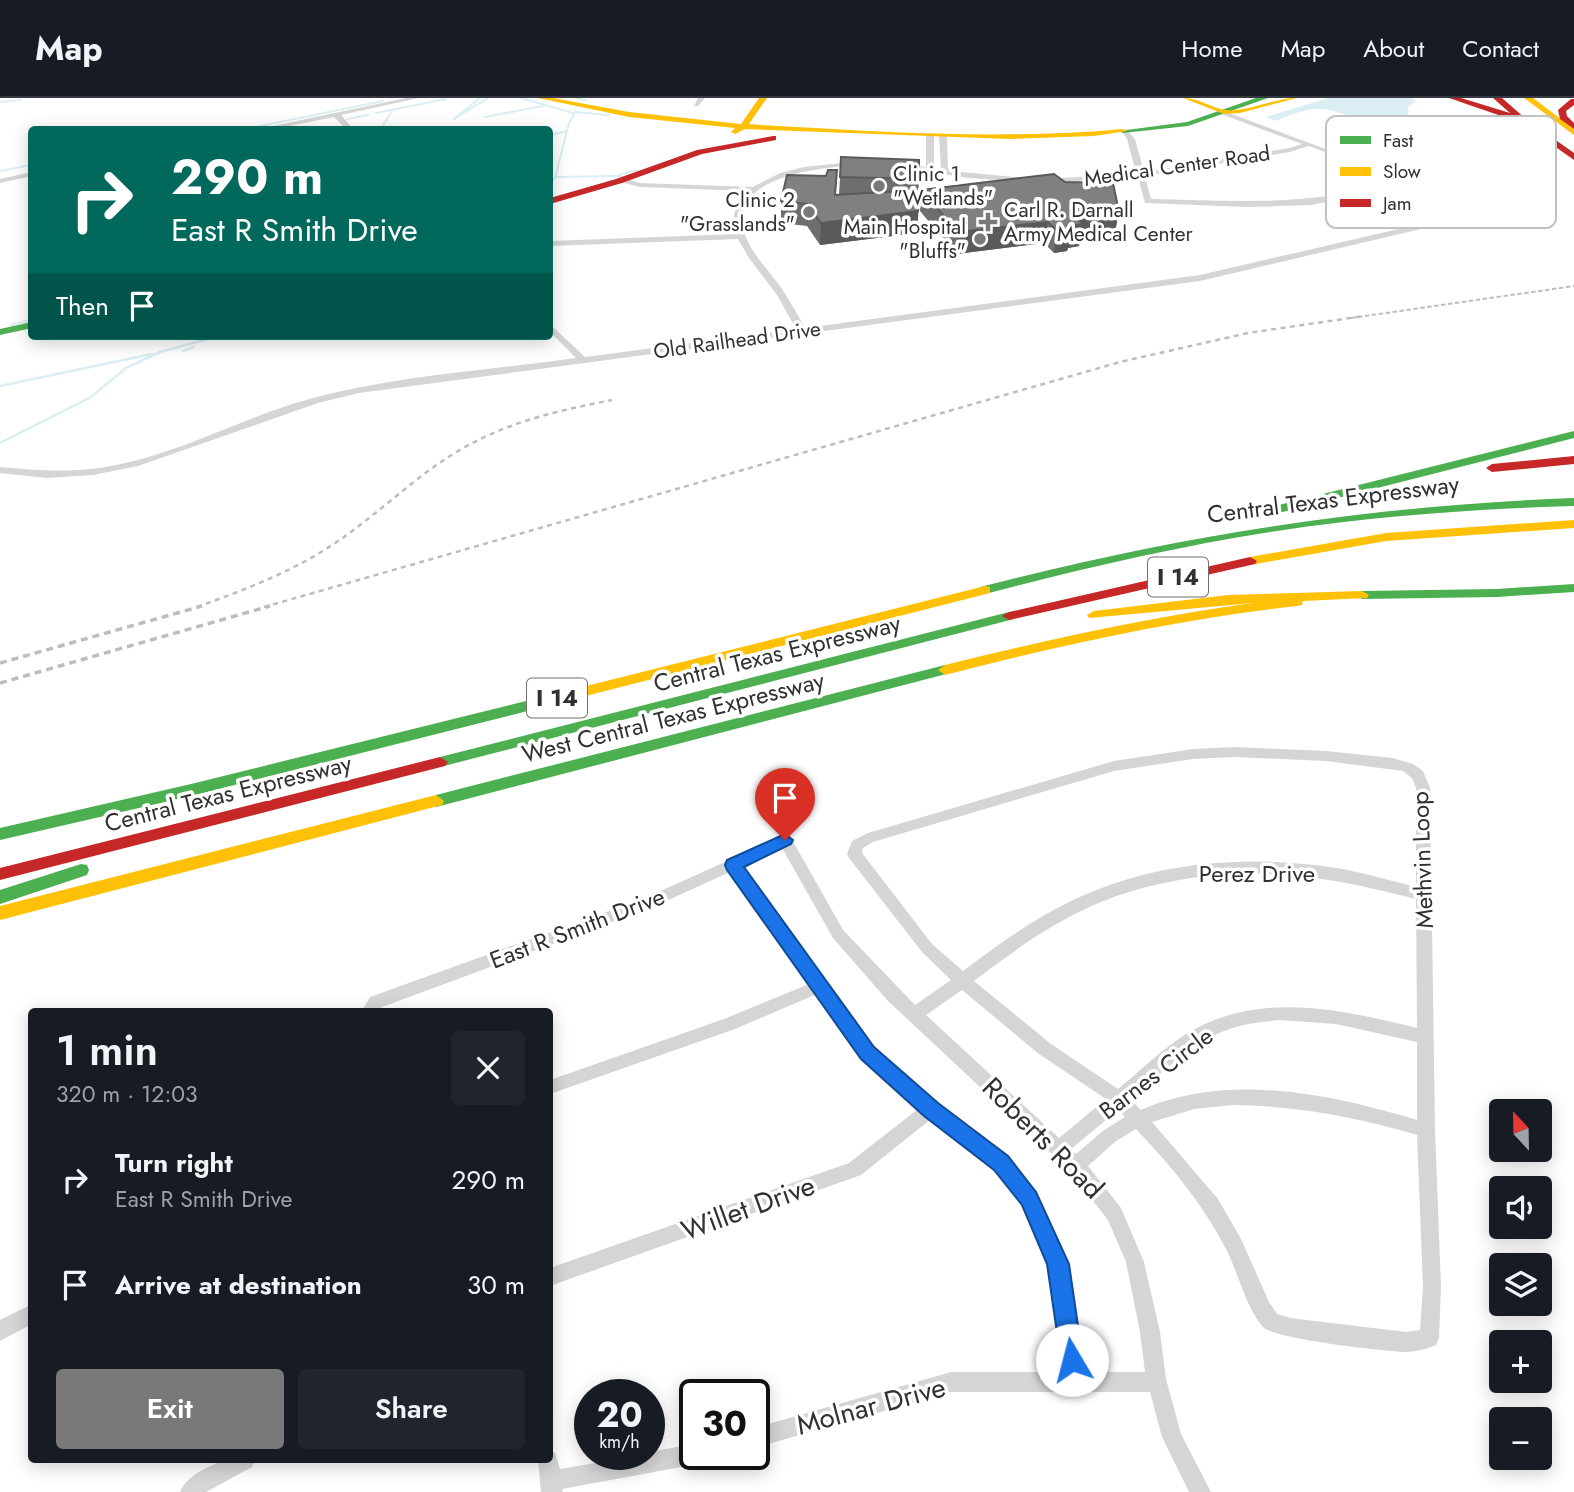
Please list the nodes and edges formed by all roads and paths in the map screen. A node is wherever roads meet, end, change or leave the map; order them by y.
1 (415, 98) edge
2 (542, 98) edge
3 (702, 98) edge
4 (763, 98) edge
5 (1187, 98) edge
6 (1265, 98) edge
7 (1293, 98) edge
8 (1453, 98) edge
9 (1498, 98) edge
10 (1528, 98) edge
11 (1574, 99) edge
12 (696, 105) dead end
13 (1224, 112) junction
14 (336, 114) junction
15 (1508, 116) edge
16 (1518, 116) edge
17 (1525, 116) edge
18 (1552, 116) edge
19 (1556, 119) edge
20 (277, 126) edge
21 (347, 126) edge
22 (743, 127) junction
23 (1574, 127) edge
24 (1126, 131) junction
25 (850, 133) junction
26 (1574, 133) edge
27 (937, 136) junction
28 (1556, 136) edge
29 (1309, 144) junction
30 (1556, 145) edge
31 (1574, 146) edge
32 (1326, 150) edge
33 (700, 152) junction
34 (1574, 157) edge
35 (872, 163) edge
36 (890, 164) edge
37 (930, 169) junction
38 (947, 172) junction
39 (28, 175) edge
40 (1141, 175) junction
41 (623, 180) junction
42 (0, 181) edge
43 (754, 189) junction
44 (553, 200) edge
45 (1326, 201) edge
46 (1414, 228) edge
47 (742, 236) junction
48 (553, 244) edge
49 (28, 326) edge
50 (553, 330) edge
51 (802, 331) junction
52 (0, 332) edge
53 (583, 360) junction
54 (1574, 434) edge
55 (1574, 460) edge
56 (0, 470) edge
57 (1311, 501) junction
58 (1574, 502) edge
59 (1574, 524) edge
60 (999, 585) junction
61 (1574, 588) edge
62 (1362, 595) junction
63 (790, 673) junction
64 (415, 769) junction
65 (191, 790) junction
66 (0, 825) edge
67 (0, 834) edge
68 (785, 840) joint
69 (733, 865) junction
70 (0, 874) edge
71 (1425, 895) junction
72 (0, 897) edge
73 (0, 913) edge
74 (963, 981) junction
75 (818, 987) junction
76 (372, 1008) edge
77 (915, 1014) junction
78 (1426, 1037) junction
79 (553, 1086) edge
80 (1119, 1099) junction
81 (931, 1110) junction
82 (1140, 1119) junction
83 (1426, 1130) junction
84 (1060, 1149) junction
85 (1076, 1165) junction
86 (553, 1276) edge
87 (28, 1315) edge
88 (0, 1331) edge
89 (1069, 1382) junction
90 (1156, 1382) junction
91 (770, 1433) edge
92 (679, 1458) edge
93 (239, 1463) edge
94 (548, 1463) edge
95 (551, 1487) edge
96 (191, 1492) edge
97 (1200, 1492) edge

1 - 14 street
2 - 22 main road
3 - 12 street
4 - 22 main road
5 - 13 main road
6 - 13 main road
7 - 13 main road
8 - 15 main road
9 - 16 main road
9 - 17 main road
10 - 18 main road
11 - 23 main road
13 - 24 main road
13 - 29 street
14 - 20 street
14 - 21 street
19 - 26 main road
22 - 25 main road
22 - 33 main road
24 - 27 main road
24 - 40 street
25 - 27 main road
25 - 33 main road
27 - 37 street
27 - 38 street
28 - 31 main road
29 - 32 street
29 - 40 street, Medical Center Road
30 - 34 main road
33 - 41 main road
35 - 43 street
36 - 37 street, Medical Center Road
37 - 38 street, Medical Center Road
38 - 40 street, Medical Center Road
39 - 42 street
40 - 45 street
41 - 43 street
41 - 44 main road
43 - 47 street
46 - 51 street, Old Railhead Drive
47 - 48 street
47 - 51 street
49 - 52 main road
50 - 53 street
51 - 53 street, Old Railhead Drive
53 - 56 street, Old Railhead Drive
54 - 57 main road
55 - 57 main road
57 - 60 main road
58 - 60 main road, Central Texas Expressway / I 14
59 - 63 main road, Central Texas Expressway / I 14
60 - 65 main road, Central Texas Expressway / I 14
61 - 62 main road
62 - 63 main road
62 - 73 main road, West Central Texas Expressway
63 - 64 main road, Central Texas Expressway / I 14
64 - 70 main road, Central Texas Expressway / I 14
64 - 72 main road
65 - 66 main road
65 - 67 main road, Central Texas Expressway / I 14
68 - 69 street, East R Smith Drive
68 - 77 street, Roberts Road
69 - 75 street
69 - 76 street, East R Smith Drive
71 - 74 street, Perez Drive
71 - 74 street, Methvin Loop
71 - 78 street, Methvin Loop
74 - 77 street, Perez Drive
74 - 80 street, Methvin Loop
75 - 79 street
75 - 81 street
77 - 84 street, Roberts Road
78 - 80 street, Barnes Circle
78 - 83 street, Methvin Loop
80 - 82 street, Methvin Loop
80 - 84 street, Barnes Circle
81 - 86 street, Willet Drive
81 - 89 street
82 - 83 street, Barnes Circle
82 - 83 street, Methvin Loop
82 - 85 street, Barnes Circle
84 - 85 street, Roberts Road
85 - 90 street, Roberts Road
87 - 88 street
89 - 90 street, Molnar Drive
89 - 91 street, Molnar Drive
90 - 97 street, Roberts Road
92 - 95 street
93 - 96 street
94 - 95 street

